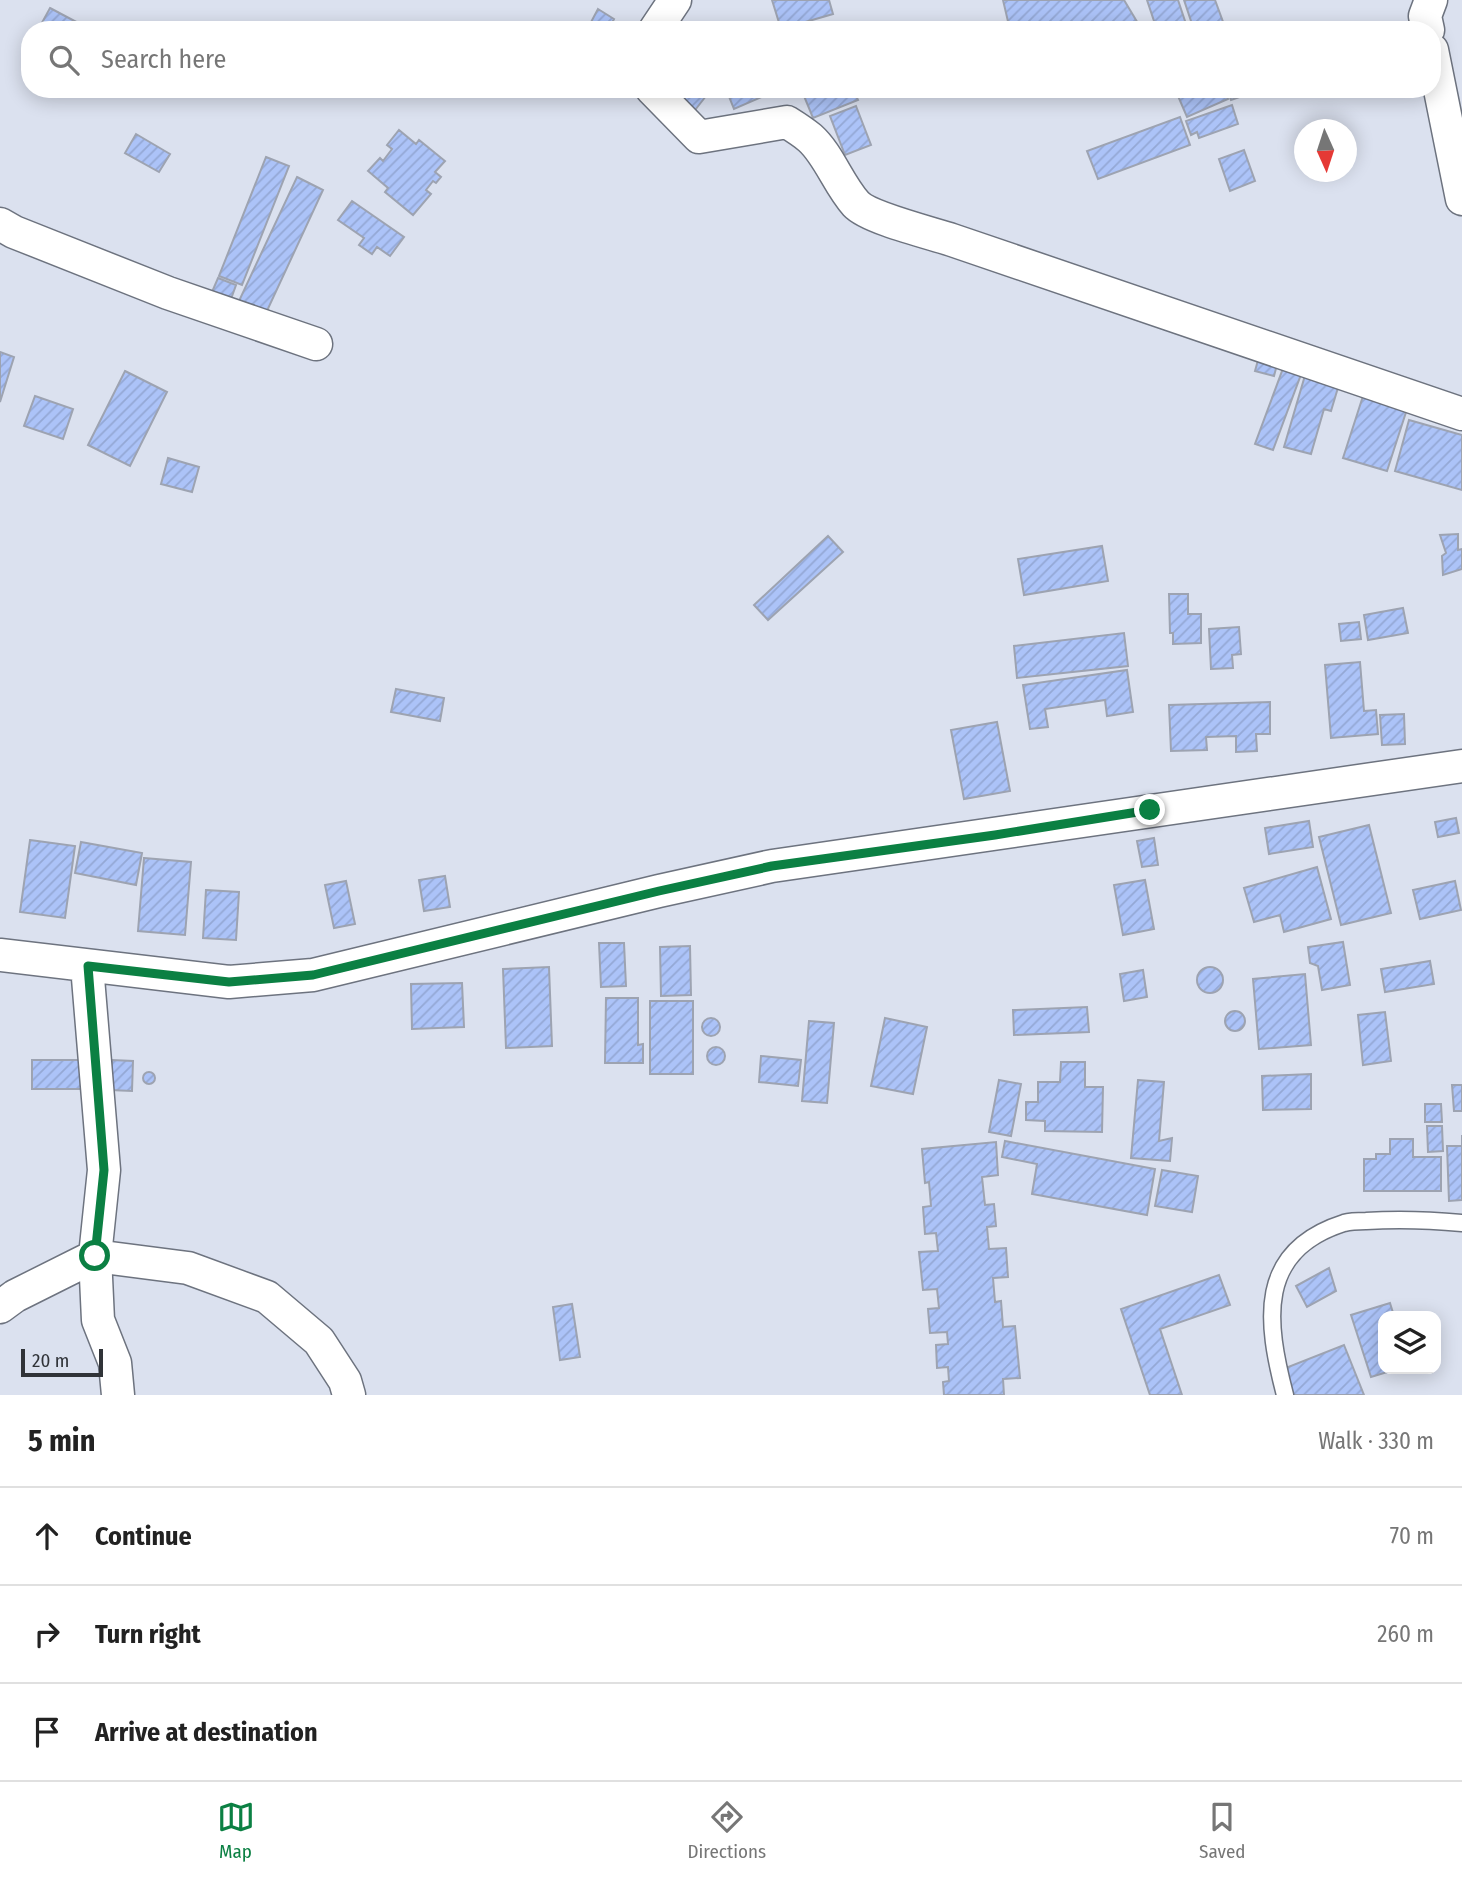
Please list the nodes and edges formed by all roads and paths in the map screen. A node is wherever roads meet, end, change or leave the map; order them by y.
1 (675, 0) edge
2 (1431, 0) edge
3 (660, 21) edge
4 (1426, 21) edge
5 (1441, 95) edge
6 (661, 98) edge
7 (1462, 199) edge
8 (0, 224) edge
9 (316, 344) dead end
10 (1462, 414) edge
11 (1462, 766) edge
12 (0, 955) edge
13 (88, 966) junction
14 (1462, 1223) edge
15 (95, 1256) junction
16 (0, 1307) edge
17 (118, 1395) edge
18 (349, 1395) edge
19 (1285, 1395) edge

1 - 3 street
2 - 4 street
5 - 7 street
6 - 10 street
8 - 9 street
11 - 13 street
12 - 13 street
13 - 15 street
14 - 19 lane
15 - 16 street
15 - 17 street
15 - 18 street

